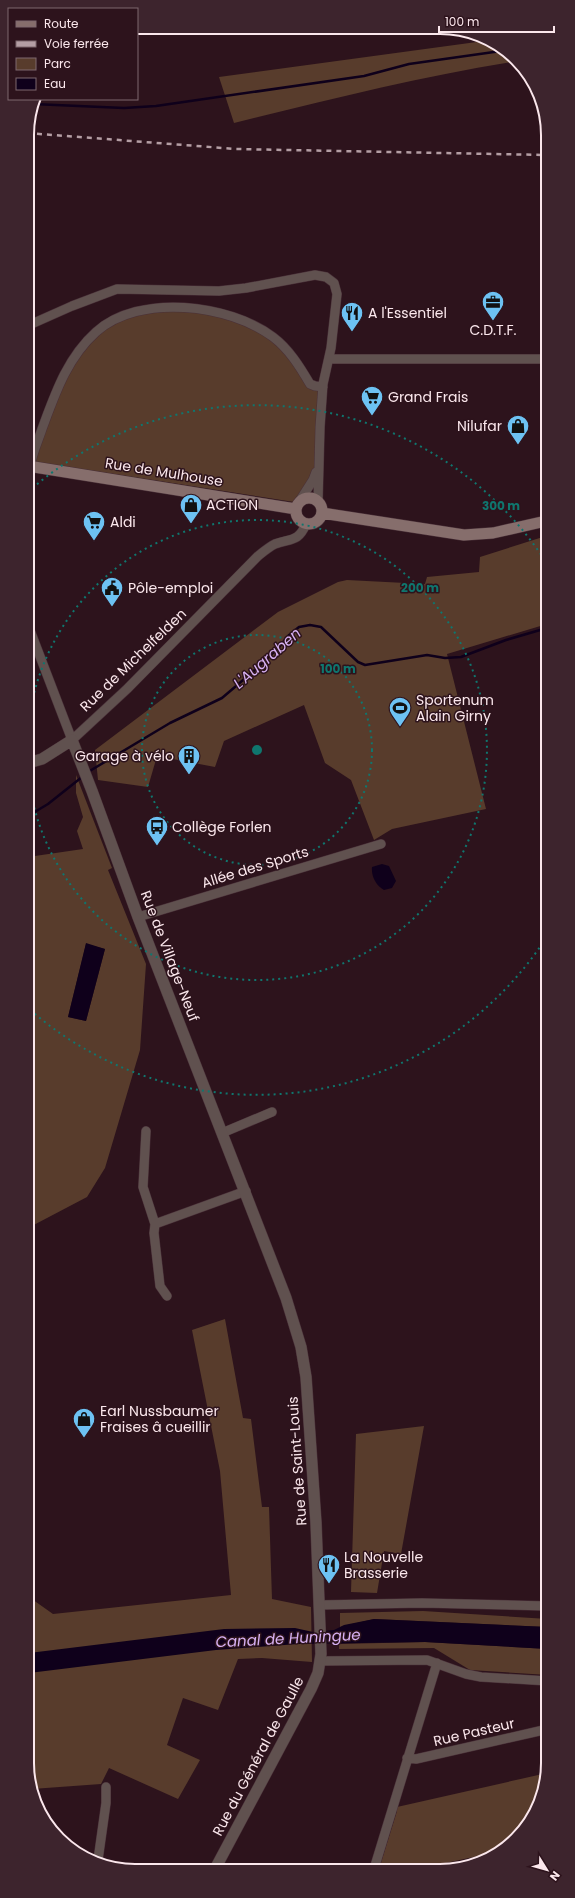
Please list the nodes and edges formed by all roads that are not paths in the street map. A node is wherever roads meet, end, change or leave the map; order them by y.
1 (34, 323) edge
2 (329, 359) junction
3 (541, 359) edge
4 (323, 387) junction
5 (34, 453) edge
6 (319, 463) junction
7 (34, 467) edge
8 (298, 505) junction
9 (320, 508) junction
10 (541, 522) edge
11 (306, 524) junction
12 (34, 641) edge
13 (72, 740) junction
14 (34, 761) edge
15 (381, 844) dead end
16 (138, 916) junction
17 (272, 1112) dead end
18 (146, 1131) dead end
19 (222, 1133) junction
20 (246, 1192) junction
21 (155, 1224) junction
22 (167, 1296) dead end
23 (286, 1298) joint
24 (319, 1605) junction
25 (541, 1606) edge
26 (320, 1624) joint
27 (321, 1657) junction
28 (437, 1663) junction
29 (541, 1681) edge
30 (541, 1731) edge
31 (407, 1758) junction
32 (106, 1787) dead end
33 (98, 1857) edge
34 (218, 1864) edge
35 (375, 1864) edge

1 - 2 street
2 - 3 street
2 - 4 street
4 - 5 street
4 - 6 street
6 - 8 street
6 - 9 street
7 - 8 main road, Rue de Mulhouse
8 - 9 main road
8 - 11 main road
9 - 10 main road
9 - 11 main road
11 - 13 street, Rue de Michelfelden
12 - 13 street, Rue de Village-Neuf
13 - 14 street, Rue de Michelfelden
13 - 16 street, Rue de Village-Neuf
15 - 16 street, Allée des Sports
16 - 19 street, Rue de Village-Neuf
17 - 19 street
18 - 21 street
19 - 20 street, Rue de Village-Neuf
20 - 21 street
20 - 23 street, Rue de Village-Neuf
21 - 22 street
23 - 24 street, Rue de Saint-Louis
24 - 25 street
24 - 26 street, Rue de Saint-Louis
26 - 27 street, Rue du Général de Gaulle
27 - 28 street
27 - 34 street, Rue du Général de Gaulle
28 - 29 street
28 - 31 street
30 - 31 street, Rue Pasteur
31 - 35 street
32 - 33 street

